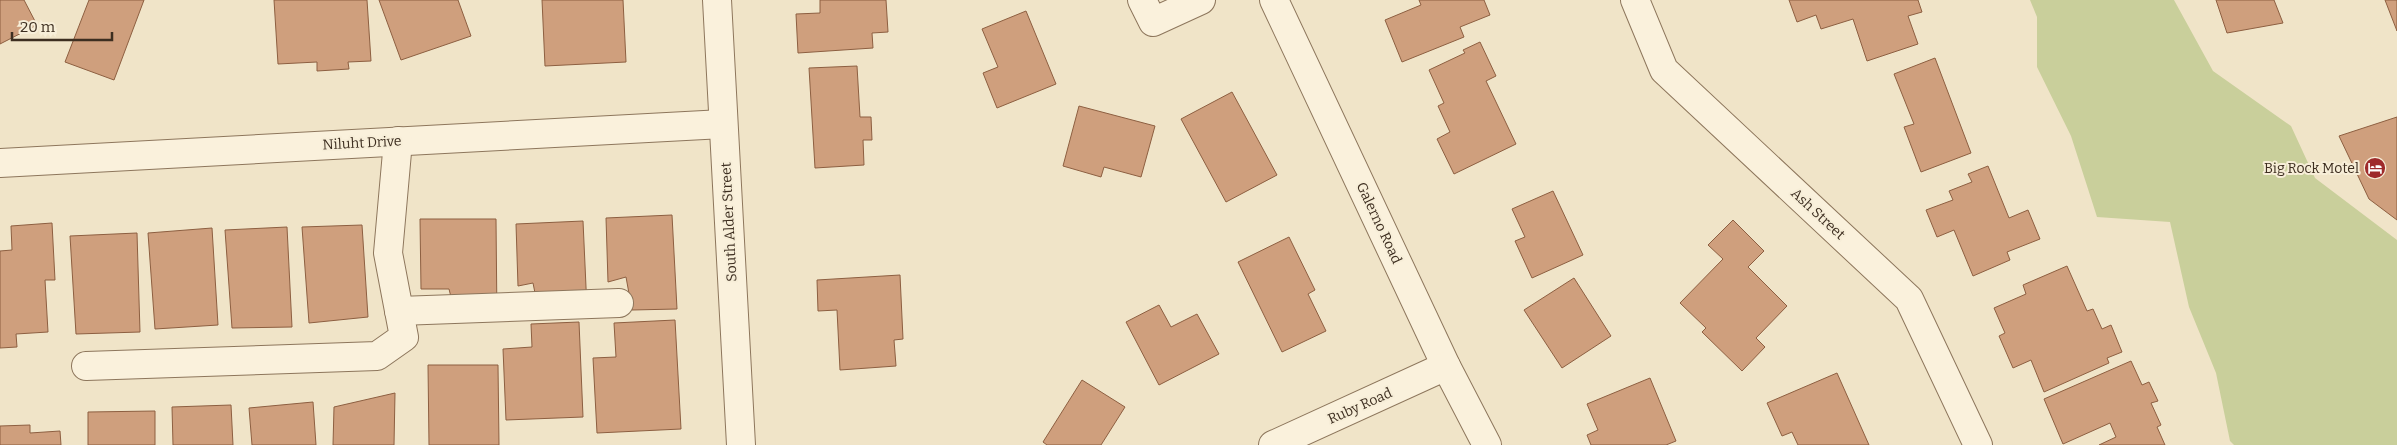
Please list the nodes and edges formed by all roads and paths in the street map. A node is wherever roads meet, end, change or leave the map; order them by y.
1 (717, 0) edge
2 (1142, 0) edge
3 (1201, 0) edge
4 (1274, 0) edge
5 (1635, 0) edge
6 (723, 124) junction
7 (398, 142) junction
8 (0, 163) edge
9 (619, 303) dead end
10 (399, 311) junction
11 (86, 366) dead end
12 (1446, 366) junction
13 (741, 445) edge
14 (1273, 445) edge
15 (1487, 445) edge
16 (1978, 445) edge

1 - 6 street, South Alder Street
2 - 3 street
4 - 12 street, Galerno Road
5 - 16 street, Ash Street
6 - 7 street, Niluht Drive
6 - 13 street, South Alder Street
7 - 8 street, Niluht Drive
7 - 10 street
9 - 10 street
10 - 11 street
12 - 14 street, Ruby Road
12 - 15 street, Galerno Road

